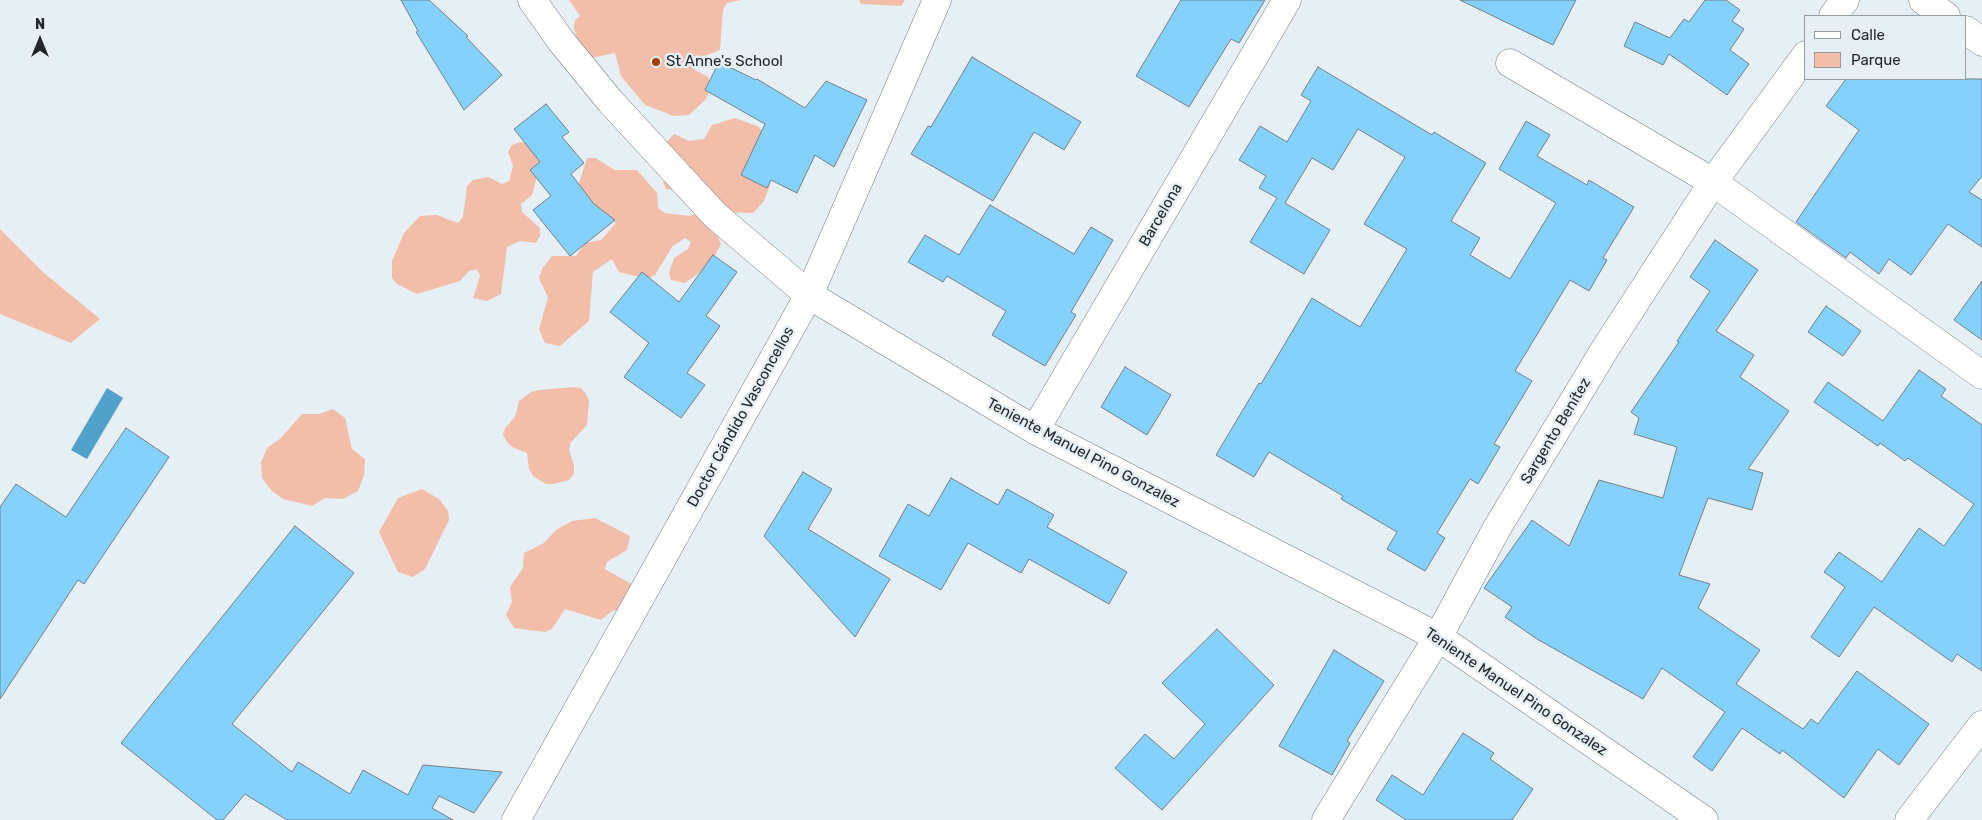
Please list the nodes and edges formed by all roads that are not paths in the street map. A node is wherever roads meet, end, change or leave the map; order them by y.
1 (532, 0) edge
2 (937, 0) edge
3 (1287, 0) edge
4 (1845, 0) edge
5 (1923, 0) edge
6 (1834, 15) edge
7 (1945, 15) edge
8 (1967, 31) edge
9 (1982, 42) edge
10 (1804, 58) edge
11 (1510, 64) dead end
12 (1713, 182) junction
13 (808, 295) junction
14 (1982, 375) edge
15 (1035, 430) junction
16 (1438, 637) junction
17 (1982, 724) edge
18 (516, 820) edge
19 (1326, 820) edge
20 (1704, 820) edge
21 (1910, 820) edge

1 - 13 street, Teniente Manuel Pino Gonzalez
2 - 13 street, Doctor Cándido Vasconcellos
3 - 15 street, Barcelona
4 - 6 street
5 - 7 street
8 - 9 street
10 - 12 street, Sargento Benítez
11 - 12 street
12 - 14 street
12 - 16 street, Sargento Benítez
13 - 15 street, Teniente Manuel Pino Gonzalez
13 - 18 street, Doctor Cándido Vasconcellos
15 - 16 street, Teniente Manuel Pino Gonzalez
16 - 19 street, Sargento Benítez
16 - 20 street, Teniente Manuel Pino Gonzalez
17 - 21 street

